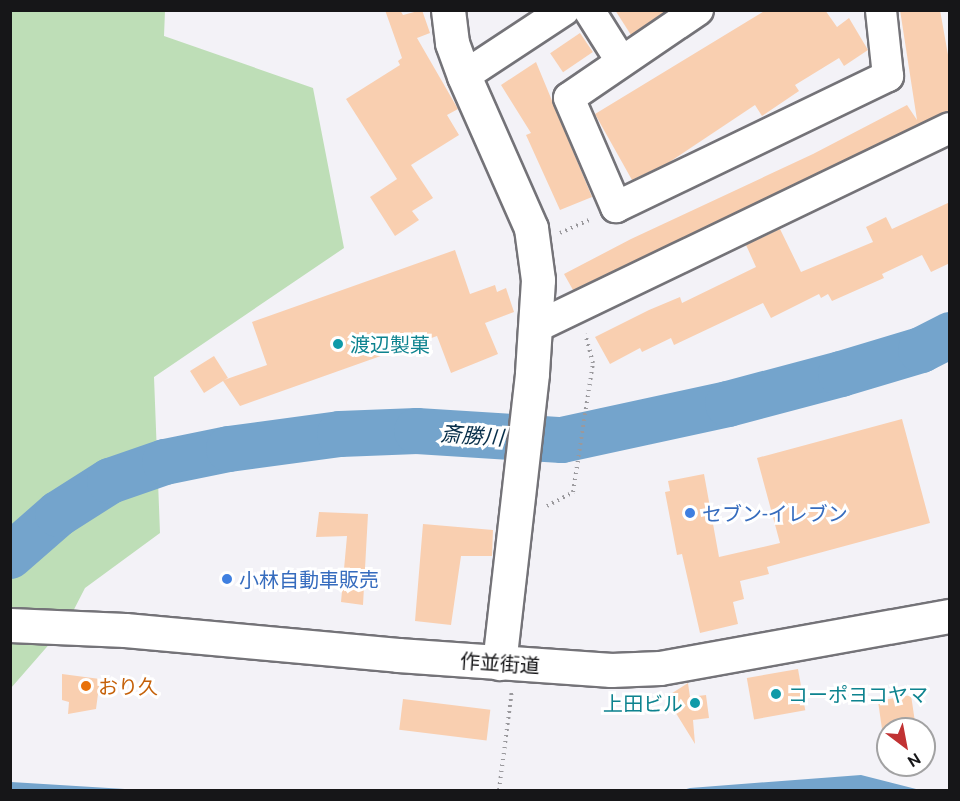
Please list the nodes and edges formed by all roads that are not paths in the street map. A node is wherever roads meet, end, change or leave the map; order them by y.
1 (448, 10) edge
2 (564, 10) edge
3 (588, 10) edge
4 (698, 10) edge
5 (881, 10) edge
6 (621, 61) junction
7 (464, 76) junction
8 (950, 128) edge
9 (536, 327) junction
10 (950, 616) edge
11 (10, 625) edge
12 (506, 671) junction

1 - 7 street
2 - 7 street
3 - 6 street
4 - 6 street
5 - 6 street
7 - 9 street
8 - 9 street
9 - 12 street
10 - 12 street, 作並街道
11 - 12 street, 作並街道

